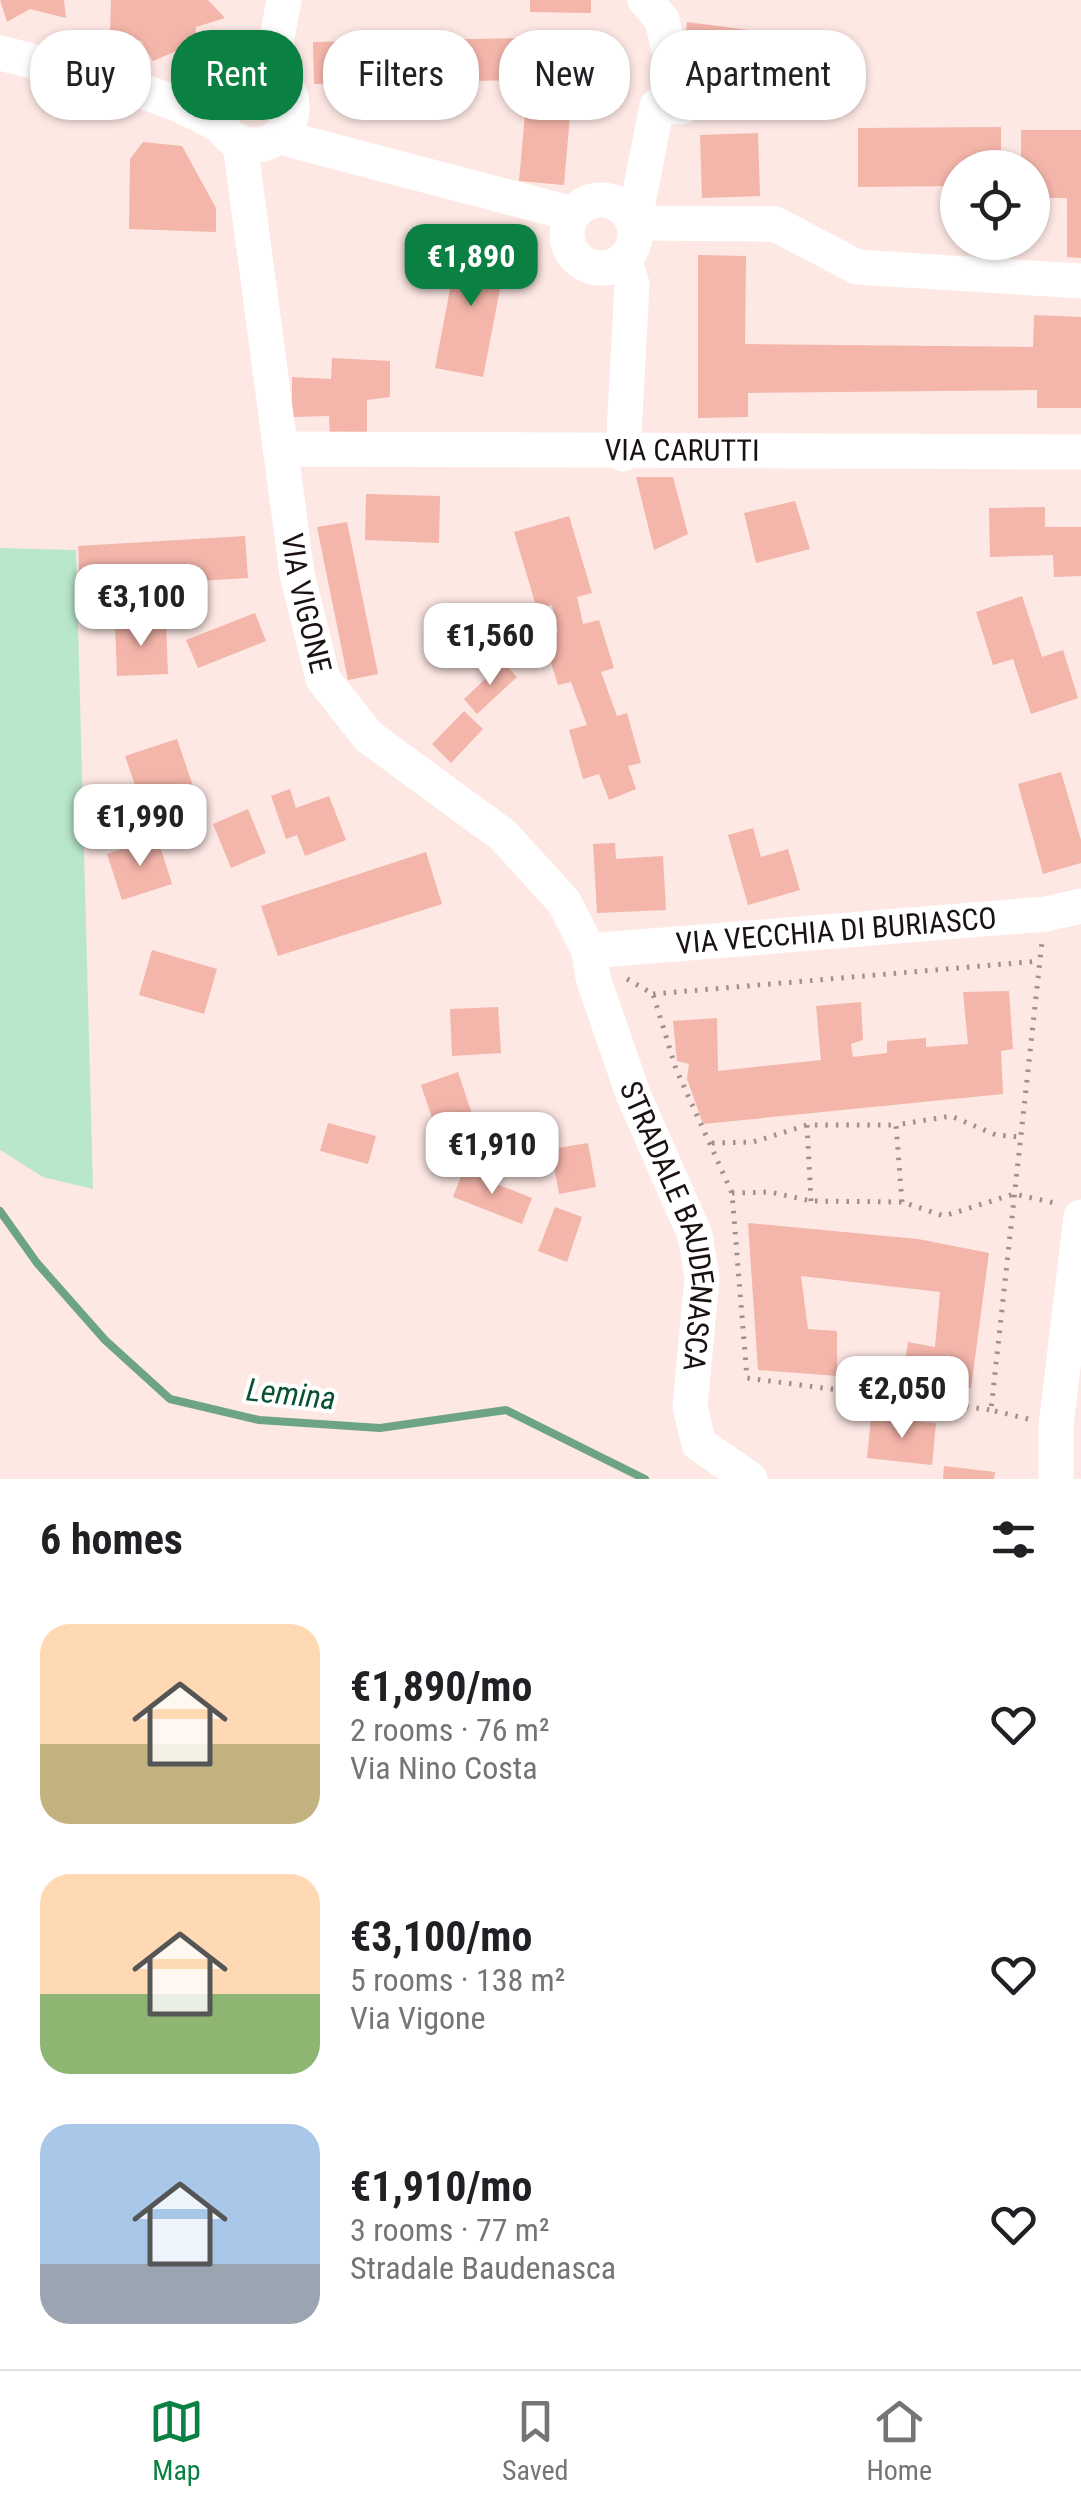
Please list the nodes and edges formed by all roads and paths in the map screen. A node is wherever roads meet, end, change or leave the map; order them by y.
1 (284, 0) edge
2 (645, 0) edge
3 (278, 30) edge
4 (0, 53) edge
5 (171, 102) edge
6 (226, 120) joint
7 (288, 120) edge
8 (283, 132) junction
9 (573, 214) junction
10 (634, 223) junction
11 (624, 259) junction
12 (1081, 281) edge
13 (282, 450) junction
14 (1081, 452) edge
15 (624, 454) junction
16 (1081, 906) edge
17 (1046, 914) junction
18 (1040, 960) junction
19 (591, 965) junction
20 (653, 994) junction
21 (807, 1126) junction
22 (896, 1126) junction
23 (1021, 1137) junction
24 (711, 1144) junction
25 (732, 1193) junction
26 (1014, 1194) junction
27 (811, 1201) junction
28 (902, 1202) junction
29 (1073, 1211) edge
30 (991, 1410) junction
31 (1069, 1432) edge
32 (750, 1479) edge
33 (1056, 1479) edge

1 - 3 street
2 - 10 street
4 - 5 street
6 - 8 street
6 - 13 street, VIA VIGONE
7 - 8 street
8 - 9 street
9 - 10 street
9 - 11 street
10 - 11 street
10 - 12 street
11 - 15 street
13 - 15 street, VIA CARUTTI
13 - 19 street, VIA VIGONE
14 - 15 street, VIA CARUTTI
16 - 17 street, VIA VECCHIA DI BURIASCO
17 - 18 path
17 - 19 street, VIA VECCHIA DI BURIASCO
18 - 20 path
18 - 23 path
19 - 20 path
19 - 32 street, STRADALE BAUDENASCA
20 - 24 path
21 - 22 path
21 - 24 path
21 - 27 path
22 - 23 path
22 - 28 path
23 - 26 path
24 - 25 path
25 - 27 path
25 - 30 path
26 - 28 path
26 - 29 path
26 - 30 path
27 - 28 path
29 - 31 street
30 - 31 path
31 - 33 street

